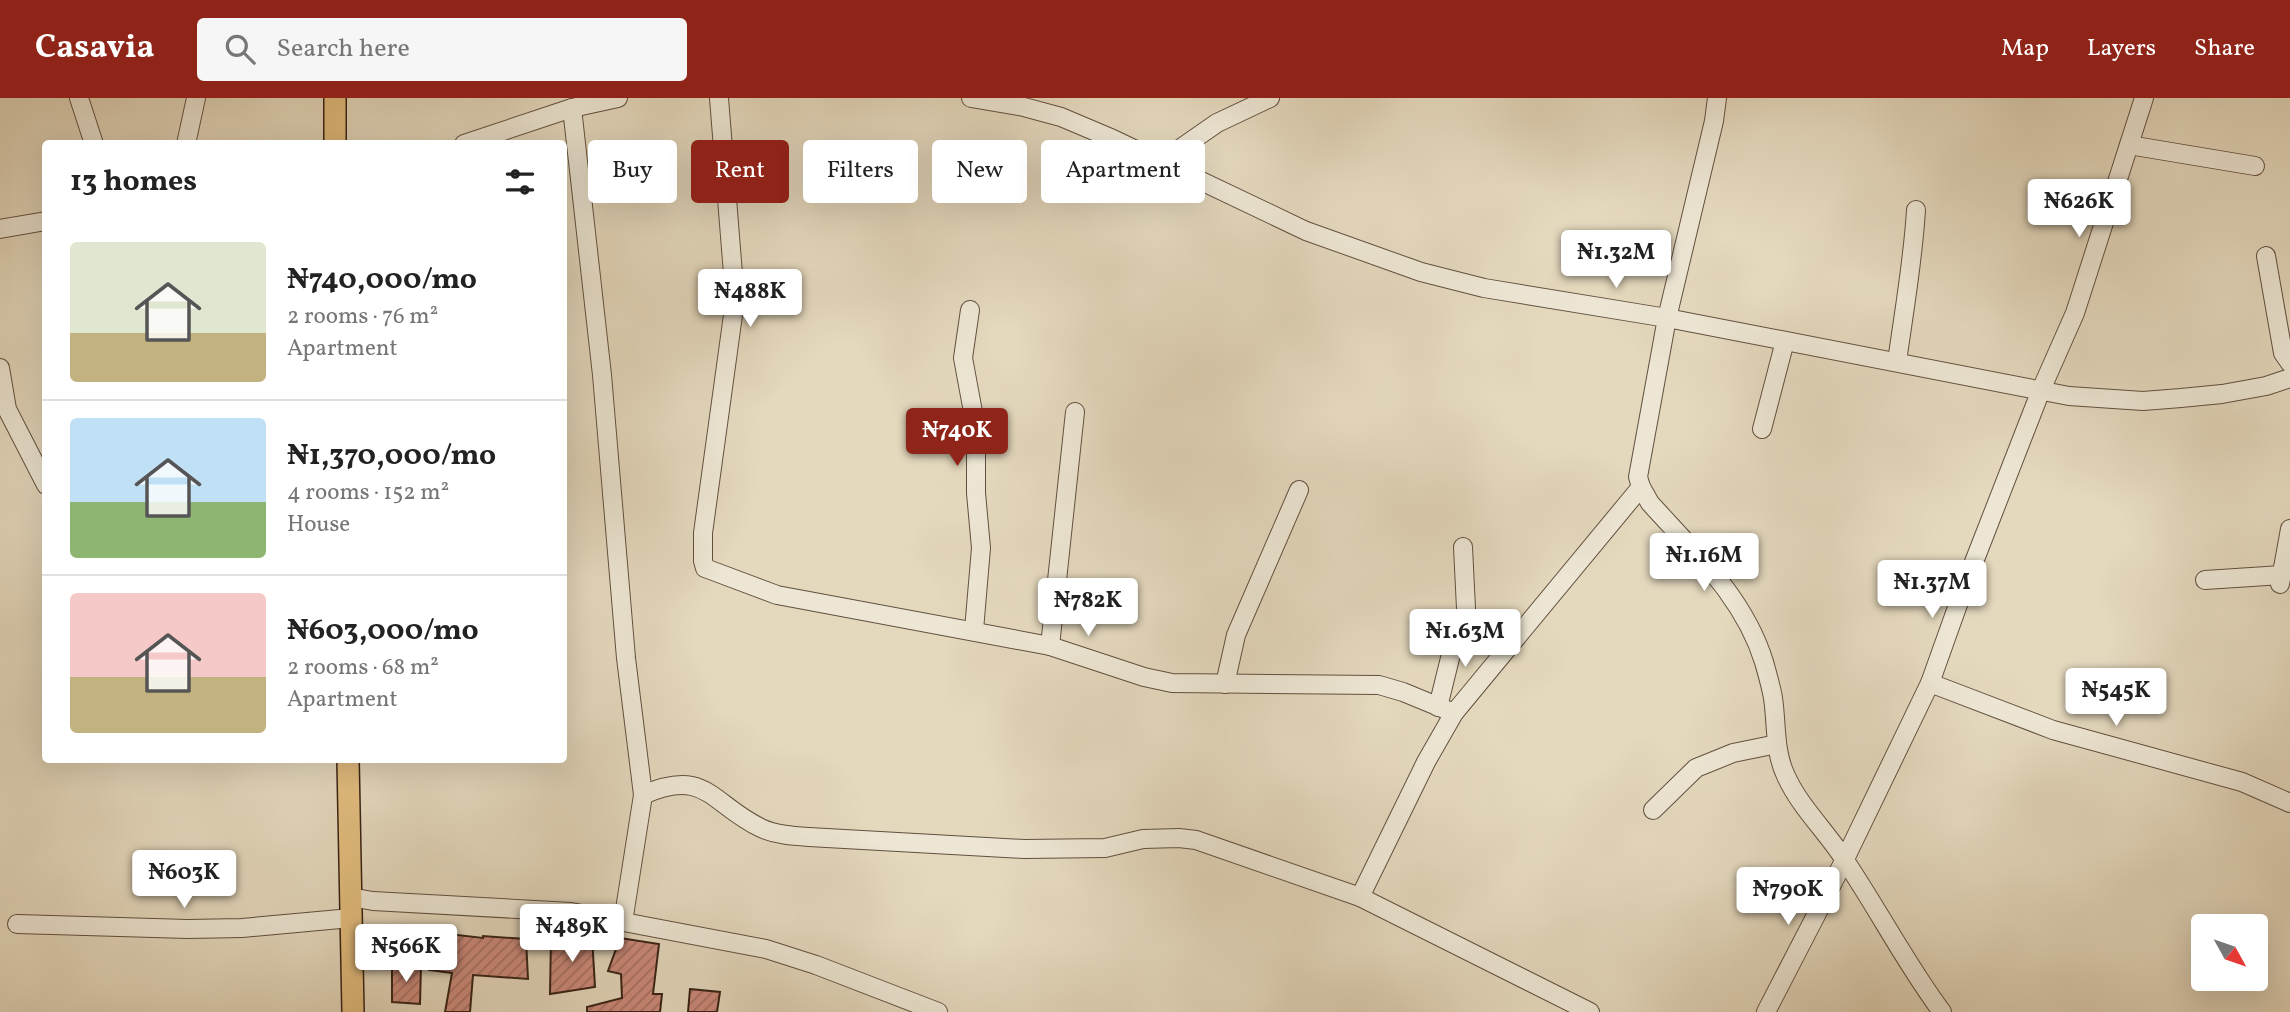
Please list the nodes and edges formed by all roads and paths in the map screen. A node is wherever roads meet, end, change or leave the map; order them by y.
1 (79, 98) edge
2 (196, 98) edge
3 (335, 98) edge
4 (618, 98) edge
5 (719, 98) edge
6 (971, 98) edge
7 (1270, 98) edge
8 (1717, 98) edge
9 (2144, 98) edge
10 (1026, 103) edge
11 (572, 108) junction
12 (93, 140) edge
13 (187, 140) edge
14 (335, 140) edge
15 (476, 140) edge
16 (1113, 140) edge
17 (1193, 140) edge
18 (2129, 145) junction
19 (2255, 166) dead end
20 (1205, 183) edge
21 (1916, 210) dead end
22 (42, 222) edge
23 (0, 229) edge
24 (2266, 256) dead end
25 (970, 310) dead end
26 (1667, 318) junction
27 (1785, 341) junction
28 (1897, 362) junction
29 (2290, 363) edge
30 (0, 368) edge
31 (2290, 378) edge
32 (2041, 390) junction
33 (1075, 412) dead end
34 (1762, 429) dead end
35 (42, 477) edge
36 (1641, 487) junction
37 (1299, 491) dead end
38 (2290, 529) edge
39 (1463, 547) dead end
40 (2205, 580) dead end
41 (974, 630) junction
42 (1050, 646) junction
43 (1930, 683) junction
44 (1224, 684) junction
45 (1446, 710) junction
46 (1777, 744) junction
47 (348, 763) edge
48 (643, 795) junction
49 (2290, 803) edge
50 (1653, 810) dead end
51 (1845, 859) junction
52 (1360, 897) junction
53 (351, 907) junction
54 (623, 922) junction
55 (17, 923) dead end
56 (354, 1012) edge
57 (938, 1012) edge
58 (1590, 1012) edge
59 (1766, 1012) edge
60 (1942, 1012) edge

1 - 12 street
2 - 13 street
3 - 14 main road
4 - 11 street
5 - 41 street
6 - 10 street
7 - 17 street
8 - 26 street
9 - 18 street
10 - 16 street
11 - 15 street
11 - 48 street
18 - 19 street
18 - 32 street
20 - 26 street
21 - 28 street
22 - 23 street
24 - 29 street
25 - 41 street
26 - 27 street
26 - 36 street
27 - 28 street
27 - 34 street
28 - 32 street
30 - 35 street
31 - 32 street
32 - 43 street
33 - 42 street
36 - 45 street
36 - 46 street
37 - 44 street
38 - 40 street
39 - 45 street
41 - 42 street
42 - 44 street
43 - 49 street
43 - 51 street
44 - 45 street
45 - 52 street
46 - 50 street
46 - 51 street
47 - 53 main road
48 - 52 street
48 - 54 street
51 - 59 street
51 - 60 street
52 - 58 street
53 - 54 street
53 - 55 street
53 - 56 main road
54 - 57 street

